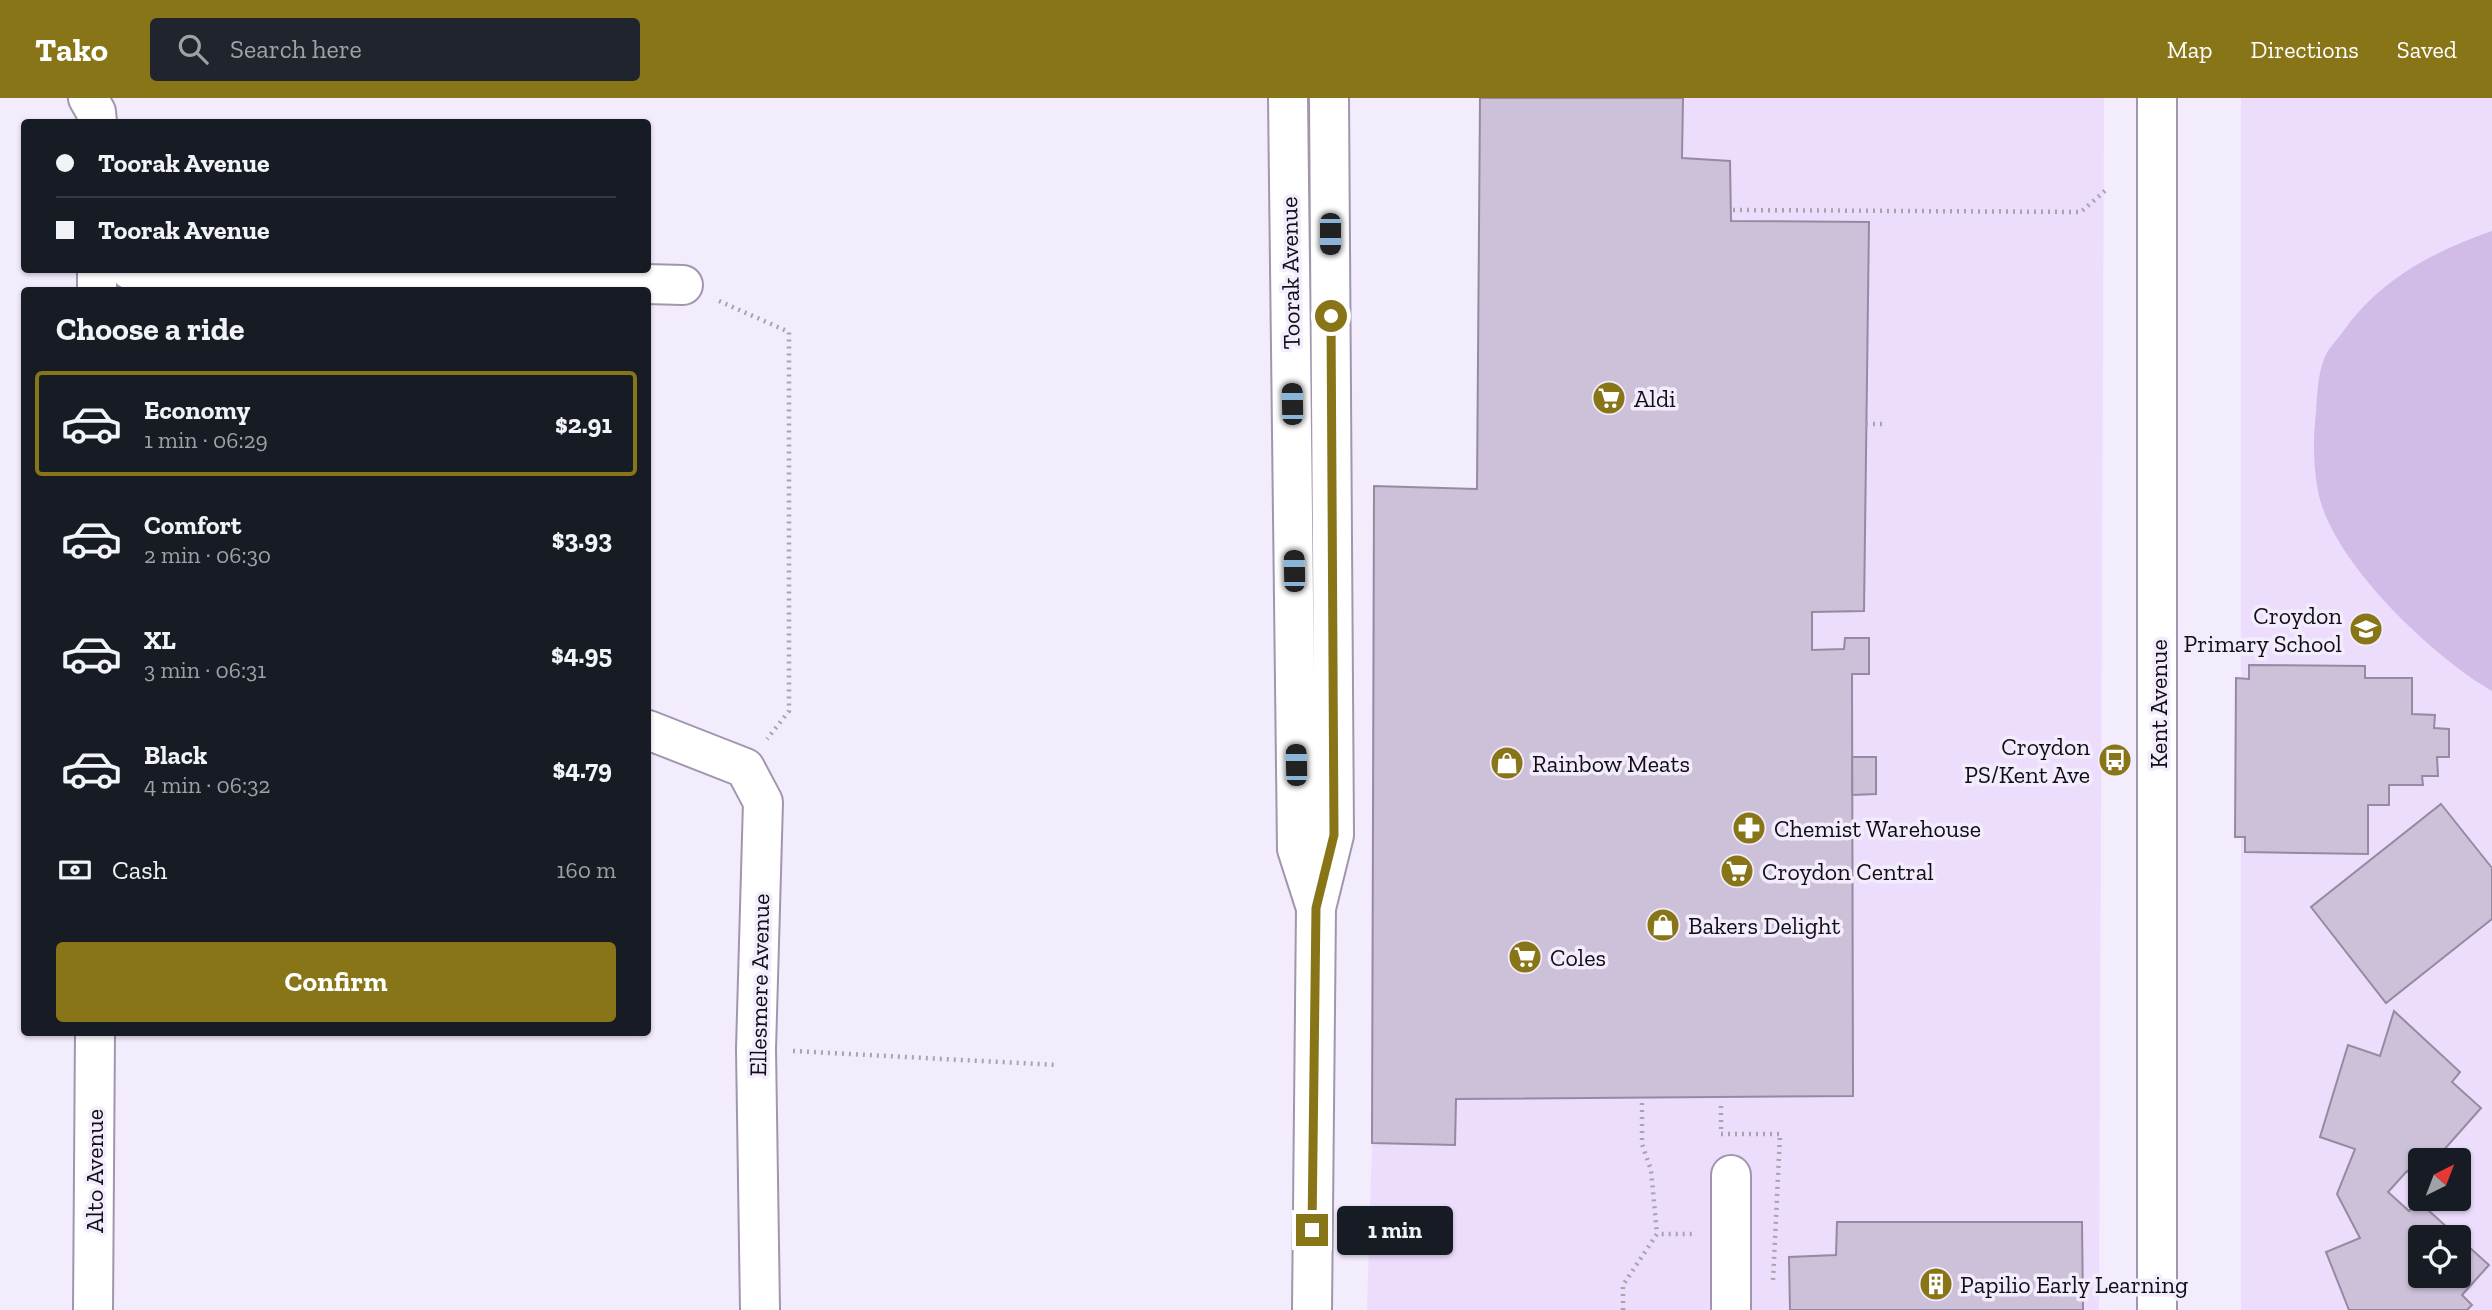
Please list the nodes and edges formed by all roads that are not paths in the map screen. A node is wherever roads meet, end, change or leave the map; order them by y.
1 (88, 98) edge
2 (1288, 98) edge
3 (1329, 98) edge
4 (2157, 98) edge
5 (97, 119) edge
6 (240, 273) edge
7 (682, 285) road end
8 (651, 731) edge
9 (1316, 908) junction
10 (95, 1036) edge
11 (1731, 1175) dead end
12 (93, 1310) edge
13 (760, 1310) edge
14 (1312, 1310) edge
15 (1731, 1310) edge
16 (2157, 1310) edge

1 - 5 street
2 - 9 street, Toorak Avenue
3 - 9 street, Toorak Avenue
4 - 16 street, Kent Avenue
6 - 7 street
8 - 13 street, Ellesmere Avenue
9 - 14 street, Toorak Avenue
10 - 12 street, Alto Avenue
11 - 15 street

